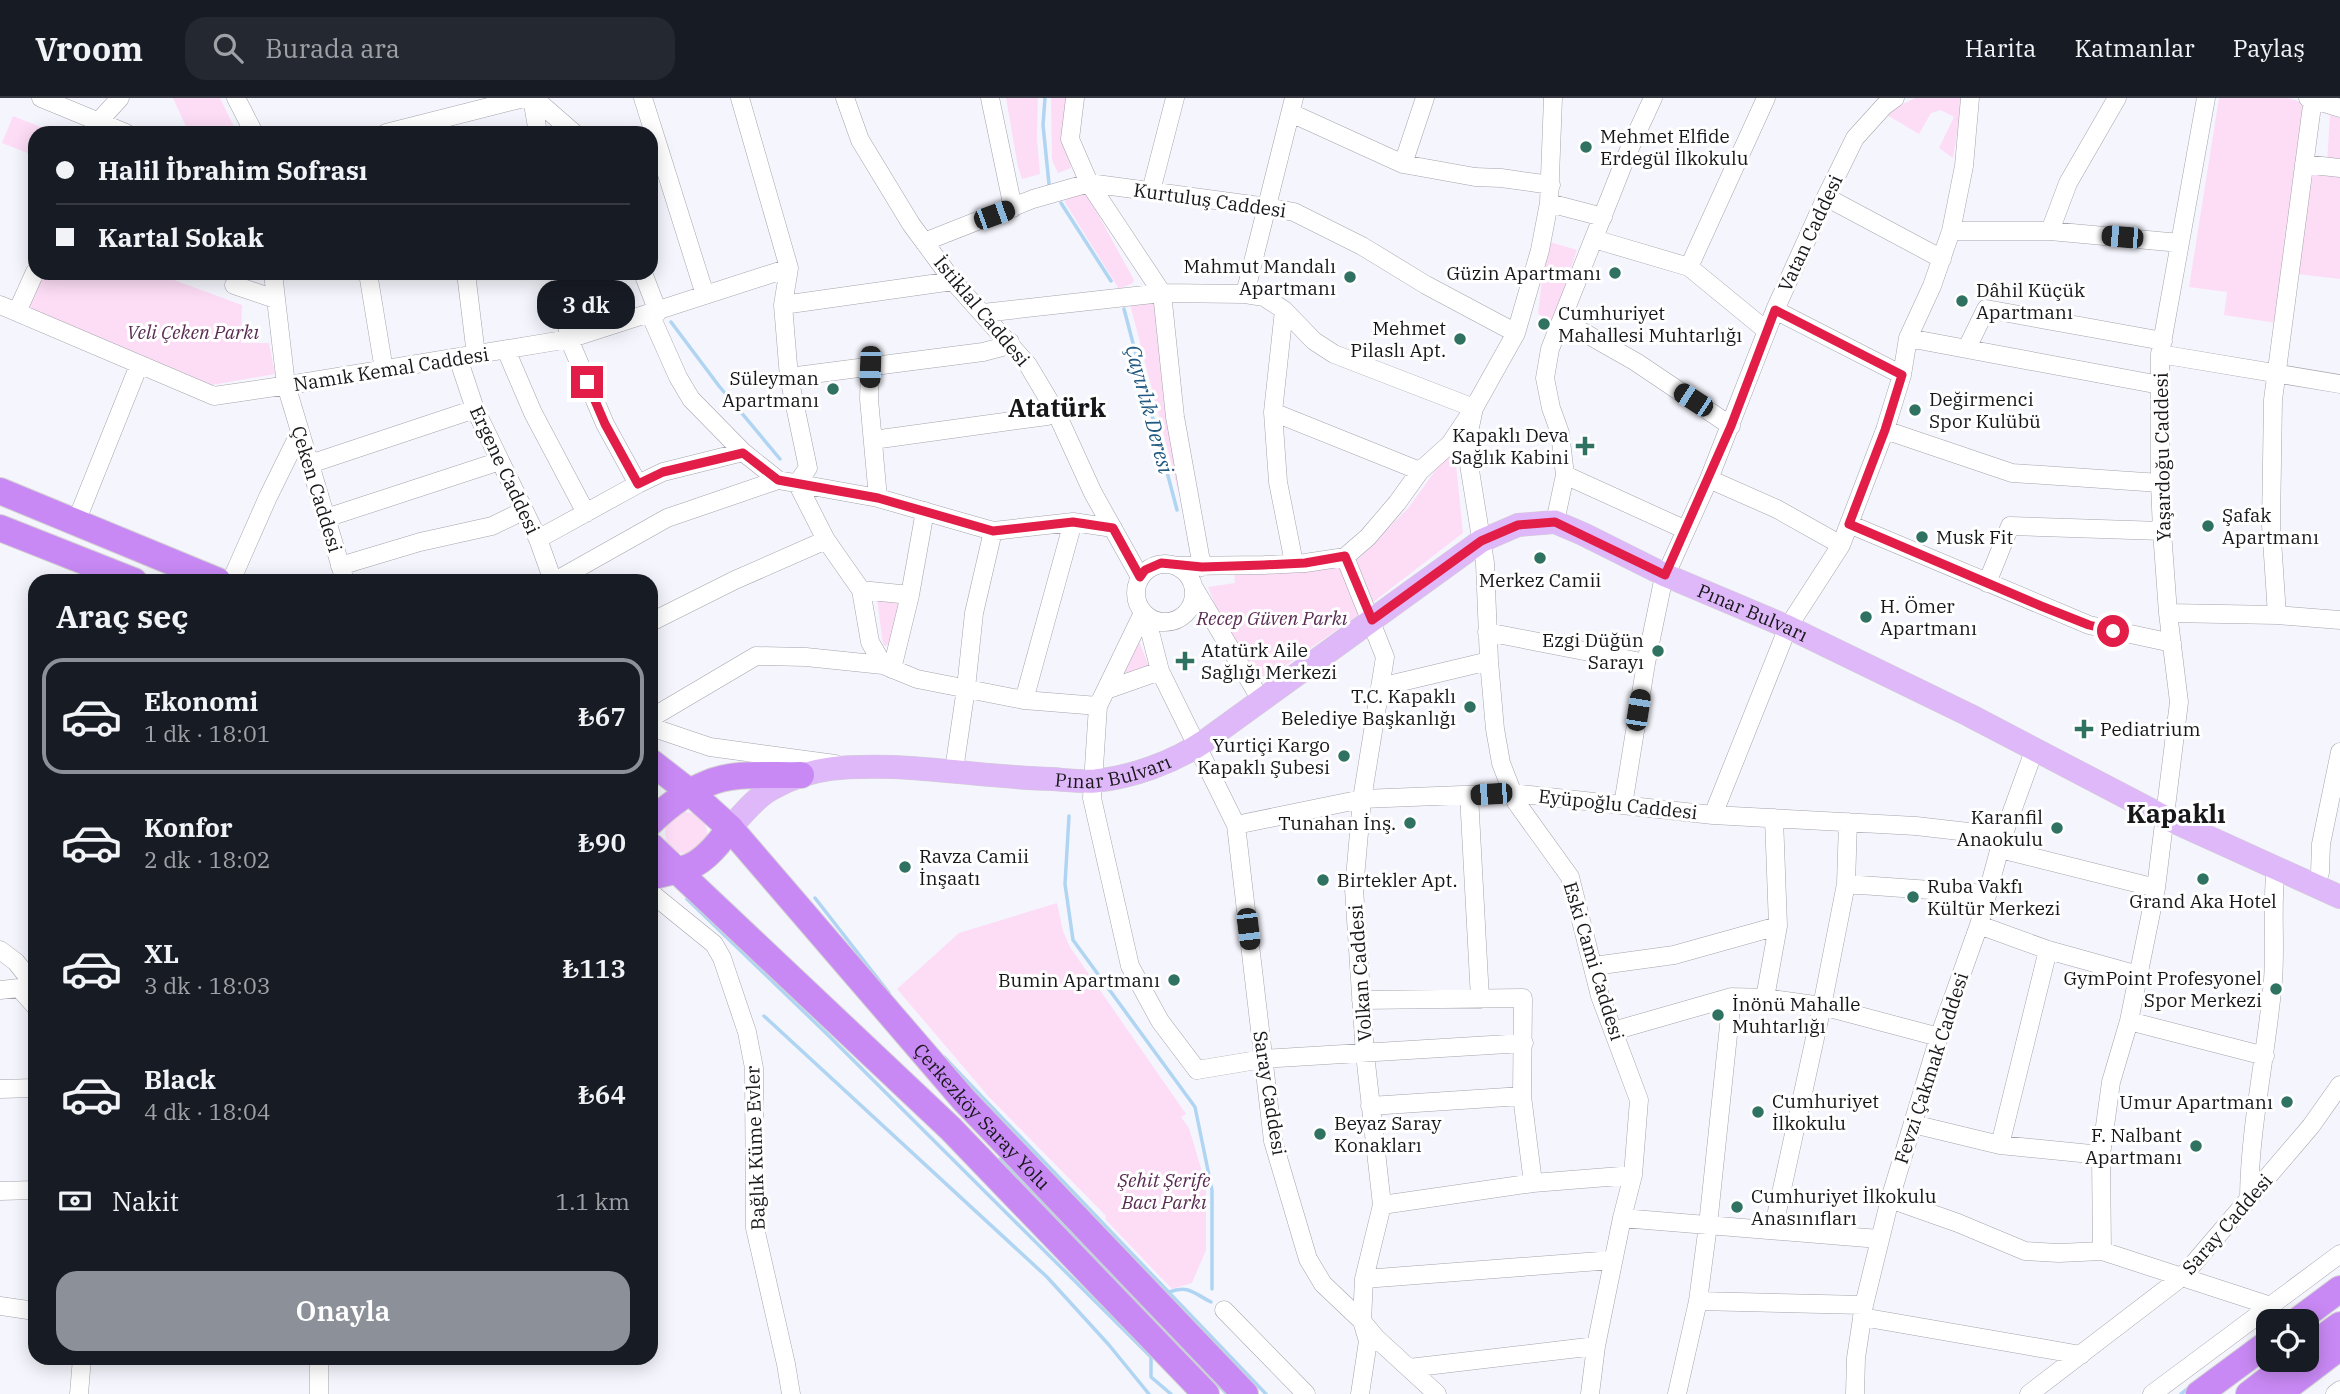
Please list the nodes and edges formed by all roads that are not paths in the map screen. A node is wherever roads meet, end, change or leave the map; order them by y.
1 (41, 98) edge
2 (120, 98) edge
3 (236, 98) edge
4 (524, 98) edge
5 (533, 98) edge
6 (643, 98) edge
7 (740, 98) edge
8 (845, 98) edge
9 (990, 98) edge
10 (1075, 98) edge
11 (1175, 98) edge
12 (1425, 98) edge
13 (1553, 98) edge
14 (1653, 98) edge
15 (1766, 98) edge
16 (1893, 98) edge
17 (1970, 98) edge
18 (2117, 98) edge
19 (2206, 98) edge
20 (2311, 98) edge
21 (1293, 105) edge
22 (2340, 108) edge
23 (453, 116) edge
24 (95, 126) edge
25 (98, 126) edge
26 (250, 126) edge
27 (414, 126) edge
28 (537, 126) edge
29 (567, 126) edge
30 (652, 126) edge
31 (658, 146) edge
32 (1403, 164) junction
33 (2304, 164) junction
34 (2340, 167) edge
35 (1089, 183) junction
36 (1152, 191) junction
37 (1550, 194) junction
38 (1826, 197) junction
39 (1267, 207) junction
40 (1013, 208) junction
41 (1602, 217) junction
42 (1951, 231) junction
43 (2050, 231) junction
44 (1594, 239) junction
45 (925, 242) junction
46 (2180, 243) junction
47 (1942, 259) junction
48 (1689, 267) junction
49 (789, 268) junction
50 (31, 280) edge
51 (274, 280) edge
52 (369, 280) edge
53 (466, 280) edge
54 (561, 280) edge
55 (645, 280) edge
56 (953, 281) junction
57 (234, 285) dead end
58 (1162, 293) junction
59 (1245, 294) junction
60 (705, 295) junction
61 (275, 299) junction
62 (0, 305) edge
63 (783, 305) junction
64 (1284, 310) junction
65 (1775, 310) junction
66 (17, 312) junction
67 (654, 313) junction
68 (983, 313) junction
69 (1562, 320) junction
70 (1767, 331) junction
71 (1516, 333) junction
72 (1908, 338) junction
73 (569, 339) junction
74 (1010, 342) junction
75 (2161, 347) junction
76 (1967, 348) junction
77 (506, 350) junction
78 (467, 357) junction
79 (139, 365) junction
80 (870, 367) junction
81 (384, 370) junction
82 (2278, 373) junction
83 (1902, 375) junction
84 (789, 377) junction
85 (2340, 384) edge
86 (2160, 385) junction
87 (286, 386) junction
88 (1474, 408) junction
89 (475, 409) junction
90 (1056, 412) junction
91 (1273, 412) junction
92 (1731, 426) junction
93 (1885, 430) junction
94 (300, 432) junction
95 (873, 440) junction
96 (743, 453) junction
97 (500, 461) junction
98 (310, 464) junction
99 (1420, 471) junction
100 (1565, 475) junction
101 (1709, 478) junction
102 (0, 479) edge
103 (778, 480) junction
104 (797, 483) junction
105 (2160, 483) junction
106 (638, 484) junction
107 (0, 491) edge
108 (878, 498) junction
109 (523, 511) junction
110 (925, 511) junction
111 (586, 513) junction
112 (78, 517) junction
113 (326, 518) junction
114 (1073, 522) junction
115 (1555, 522) junction
116 (1849, 524) junction
117 (0, 528) edge
118 (1113, 528) junction
119 (1686, 530) junction
120 (993, 531) junction
121 (2162, 531) junction
122 (538, 539) junction
123 (826, 540) junction
124 (1481, 541) junction
125 (1841, 545) junction
126 (1345, 556) junction
127 (1294, 563) junction
128 (1178, 566) junction
129 (1202, 567) junction
130 (116, 574) edge
131 (203, 574) edge
132 (234, 574) edge
133 (343, 574) edge
134 (551, 574) edge
135 (567, 574) edge
136 (1665, 575) junction
137 (1140, 577) junction
138 (1987, 583) junction
139 (1194, 586) junction
140 (861, 590) junction
141 (909, 595) junction
142 (2168, 613) junction
143 (1144, 615) junction
144 (2277, 615) junction
145 (658, 618) edge
146 (1372, 620) junction
147 (2340, 621) edge
148 (1787, 627) junction
149 (1487, 632) junction
150 (2172, 643) junction
151 (1489, 661) junction
152 (1646, 663) junction
153 (887, 667) junction
154 (1160, 671) junction
155 (1380, 687) junction
156 (967, 688) junction
157 (1106, 690) junction
158 (1024, 700) junction
159 (1261, 700) junction
160 (1098, 706) junction
161 (658, 714) edge
162 (658, 729) edge
163 (1196, 747) junction
164 (2035, 748) junction
165 (2340, 752) edge
166 (846, 765) junction
167 (658, 767) edge
168 (954, 771) junction
169 (801, 775) junction
170 (1093, 781) junction
171 (691, 793) junction
172 (1512, 793) junction
173 (1469, 795) junction
174 (1362, 799) junction
175 (1623, 805) junction
176 (1713, 815) junction
177 (658, 817) edge
178 (1774, 818) junction
179 (2166, 818) junction
180 (1848, 822) junction
181 (1236, 825) junction
182 (730, 828) junction
183 (2002, 843) junction
184 (2331, 850) edge
185 (2276, 868) junction
186 (663, 873) edge
187 (2330, 877) edge
188 (1846, 884) junction
189 (2156, 888) junction
190 (1987, 894) junction
191 (2340, 897) edge
192 (658, 899) edge
193 (1979, 925) junction
194 (1778, 926) junction
195 (0, 950) edge
196 (2048, 950) junction
197 (1594, 966) junction
198 (2138, 975) junction
199 (27, 987) edge
200 (0, 990) edge
201 (1732, 997) junction
202 (1765, 998) junction
203 (1480, 999) junction
204 (1361, 1000) junction
205 (1822, 1006) junction
206 (2129, 1021) junction
207 (1614, 1031) junction
208 (1939, 1037) junction
209 (1524, 1043) junction
210 (1365, 1054) junction
211 (2265, 1056) junction
212 (1263, 1059) junction
213 (2340, 1085) edge
214 (28, 1088) edge
215 (0, 1089) edge
216 (1522, 1096) junction
217 (1370, 1105) junction
218 (1913, 1124) junction
219 (2000, 1145) junction
220 (2101, 1155) junction
221 (1633, 1175) junction
222 (1533, 1183) junction
223 (28, 1190) edge
224 (0, 1191) edge
225 (2249, 1197) junction
226 (1889, 1199) junction
227 (1382, 1205) junction
228 (1622, 1218) junction
229 (1708, 1225) junction
230 (1773, 1230) junction
231 (1879, 1239) junction
232 (2102, 1251) junction
233 (2340, 1254) edge
234 (1613, 1260) junction
235 (2183, 1276) junction
236 (1364, 1279) junction
237 (2340, 1289) edge
238 (1698, 1301) junction
239 (2340, 1304) edge
240 (0, 1306) edge
241 (2271, 1306) junction
242 (2313, 1309) edge
243 (28, 1310) edge
244 (1224, 1310) dead end
245 (1863, 1311) junction
246 (2319, 1319) edge
247 (1362, 1321) junction
248 (2340, 1325) edge
249 (2319, 1340) edge
250 (1596, 1346) junction
251 (2340, 1347) edge
252 (2256, 1352) edge
253 (2081, 1355) junction
254 (81, 1365) edge
255 (315, 1365) edge
256 (2256, 1367) edge
257 (1409, 1368) junction
258 (2278, 1372) edge
259 (2340, 1390) edge
260 (79, 1394) edge
261 (318, 1394) edge
262 (791, 1394) edge
263 (1206, 1394) edge
264 (1245, 1394) edge
265 (1306, 1394) edge
266 (1360, 1394) edge
267 (1437, 1394) edge
268 (1590, 1394) edge
269 (1677, 1394) edge
270 (1855, 1394) edge
271 (2029, 1394) edge
272 (2152, 1394) edge
273 (2199, 1394) edge
274 (2221, 1394) edge
275 (2249, 1394) edge
276 (2278, 1394) edge
277 (2335, 1394) edge

1 - 24 street
2 - 25 street
3 - 26 street
4 - 23 street
5 - 28 street
5 - 29 street
6 - 30 street
7 - 49 street
8 - 45 street, İstiklal Caddesi
9 - 40 street
10 - 35 street
11 - 36 street
12 - 32 street
13 - 37 street
14 - 41 street
15 - 48 street
16 - 38 street, Vatan Caddesi
17 - 42 street
18 - 43 street
19 - 46 street, Yaşardoğu Caddesi
20 - 22 street
20 - 33 street
21 - 32 street
21 - 39 street
23 - 27 street
31 - 60 street
32 - 37 street
33 - 34 street
33 - 82 street
35 - 36 street, Kurtuluş Caddesi
35 - 40 street, Kurtuluş Caddesi
35 - 58 street
36 - 39 street, Kurtuluş Caddesi
37 - 41 street
37 - 71 street
38 - 47 street
38 - 65 street, Vatan Caddesi
39 - 59 street
39 - 71 street, Kurtuluş Caddesi
40 - 45 street, Kurtuluş Caddesi
41 - 44 street
42 - 43 street
42 - 47 street
43 - 46 street
44 - 48 street
44 - 69 street
45 - 56 street, İstiklal Caddesi
46 - 75 street, Yaşardoğu Caddesi
47 - 72 street
48 - 70 street
49 - 60 street, Namık Kemal Caddesi
49 - 63 street
50 - 66 street
51 - 61 street, Çeken Caddesi
52 - 81 street
53 - 78 street, Ergene Caddesi
54 - 73 street
55 - 67 street
56 - 63 street
56 - 68 street, İstiklal Caddesi
57 - 61 street
58 - 59 street
58 - 68 street
58 - 129 street
59 - 64 street
60 - 67 street, Namık Kemal Caddesi
61 - 87 street, Çeken Caddesi
62 - 66 street, Namık Kemal Caddesi
63 - 84 street
64 - 88 street
64 - 91 street
65 - 70 street, Vatan Caddesi
65 - 83 street
66 - 79 street, Namık Kemal Caddesi
67 - 73 street, Namık Kemal Caddesi
67 - 96 street
68 - 74 street, İstiklal Caddesi
69 - 92 street
69 - 100 street
70 - 92 street, Vatan Caddesi
71 - 88 street
72 - 76 street
72 - 83 street
73 - 77 street, Namık Kemal Caddesi
73 - 106 street
74 - 80 street
74 - 90 street, İstiklal Caddesi
75 - 76 street
75 - 82 street
75 - 86 street, Yaşardoğu Caddesi
76 - 86 street
77 - 78 street, Namık Kemal Caddesi
77 - 111 street
78 - 81 street, Namık Kemal Caddesi
78 - 89 street, Ergene Caddesi
79 - 87 street, Namık Kemal Caddesi
79 - 112 street
80 - 84 street
80 - 95 street
81 - 87 street, Namık Kemal Caddesi
82 - 85 street
82 - 144 street
83 - 93 street
84 - 104 street
86 - 105 street, Yaşardoğu Caddesi
87 - 94 street, Çeken Caddesi
88 - 99 street
88 - 124 street, Eski Cami Caddesi
89 - 97 street, Ergene Caddesi
89 - 98 street
90 - 95 street
90 - 118 street, İstiklal Caddesi
91 - 99 street
91 - 127 street
92 - 101 street, Vatan Caddesi
93 - 105 street
93 - 116 street
94 - 98 street, Çeken Caddesi
94 - 132 street
95 - 108 street
96 - 103 street
96 - 106 street
97 - 109 street, Ergene Caddesi
97 - 113 street
98 - 113 street, Çeken Caddesi
99 - 126 street
100 - 115 street
100 - 119 street
101 - 119 street, Vatan Caddesi
101 - 125 street
102 - 112 street
103 - 104 street
103 - 135 street
104 - 108 street
104 - 123 street
105 - 121 street, Yaşardoğu Caddesi
106 - 111 street
107 - 112 highway
108 - 110 street
109 - 122 street, Ergene Caddesi
109 - 133 street
110 - 120 street
110 - 141 street
111 - 122 street
112 - 131 highway
113 - 133 street, Çeken Caddesi
114 - 118 street
114 - 120 street
114 - 158 street
115 - 124 main road, Pınar Bulvarı
115 - 136 main road, Pınar Bulvarı
116 - 125 street
116 - 138 street
117 - 130 highway
118 - 137 street, İstiklal Caddesi
119 - 136 street, Vatan Caddesi
120 - 156 street
121 - 138 street
121 - 142 street, Yaşardoğu Caddesi
122 - 134 street, Ergene Caddesi
123 - 140 street
123 - 145 street
124 - 146 main road, Pınar Bulvarı
124 - 149 street, Eski Cami Caddesi
125 - 148 street
126 - 127 street
126 - 146 street, Volkan Caddesi
127 - 129 street
128 - 129 street
128 - 137 street
128 - 139 street
136 - 148 main road, Pınar Bulvarı
136 - 152 street, Vatan Caddesi
137 - 143 street
138 - 150 street
139 - 143 street
139 - 159 street
140 - 141 street
140 - 153 street
141 - 153 street
142 - 144 street
142 - 150 street, Yaşardoğu Caddesi
143 - 154 street
143 - 157 street
144 - 147 street
146 - 155 street, Volkan Caddesi
146 - 159 main road, Pınar Bulvarı
148 - 164 main road, Pınar Bulvarı
148 - 176 street
149 - 151 street, Eski Cami Caddesi
149 - 152 street
150 - 179 street, Yaşardoğu Caddesi
151 - 155 street
151 - 172 street, Eski Cami Caddesi
152 - 175 street, Vatan Caddesi
153 - 156 street
153 - 161 street
154 - 157 street
154 - 163 street
155 - 174 street, Volkan Caddesi
156 - 158 street
156 - 168 street
157 - 160 street
158 - 160 street
159 - 163 main road, Pınar Bulvarı
160 - 170 street
162 - 166 street
163 - 170 main road, Pınar Bulvarı
163 - 181 street, Saray Caddesi
164 - 179 main road, Pınar Bulvarı
164 - 183 street, Fevzi Çakmak Caddesi
165 - 184 street
166 - 168 main road, Pınar Bulvarı
166 - 169 main road, Pınar Bulvarı
167 - 171 highway, Çerkezköy Saray Yolu
168 - 170 main road, Pınar Bulvarı
169 - 171 highway
169 - 182 main road, Pınar Bulvarı
170 - 212 street
171 - 177 highway
171 - 182 highway, Çerkezköy Saray Yolu
172 - 173 street, Eyüpoğlu Caddesi
172 - 175 street, Eyüpoğlu Caddesi
172 - 197 street, Eski Cami Caddesi
173 - 174 street, Eyüpoğlu Caddesi
173 - 203 street
174 - 181 street, Eyüpoğlu Caddesi
174 - 204 street, Volkan Caddesi
175 - 176 street, Eyüpoğlu Caddesi
176 - 178 street, Eyüpoğlu Caddesi
178 - 180 street, Eyüpoğlu Caddesi
178 - 194 street
179 - 185 main road
179 - 187 main road
179 - 189 street, Yaşardoğu Caddesi
180 - 183 street, Eyüpoğlu Caddesi
180 - 188 street
181 - 212 street, Saray Caddesi
182 - 186 highway
182 - 264 highway, Çerkezköy Saray Yolu
183 - 189 street, Eyüpoğlu Caddesi
183 - 190 street, Fevzi Çakmak Caddesi
184 - 187 street
185 - 191 main road
185 - 211 street
186 - 263 highway, Çerkezköy Saray Yolu
188 - 190 street
188 - 205 street
189 - 198 street, Yaşardoğu Caddesi
190 - 193 street, Fevzi Çakmak Caddesi
192 - 262 street, Bağlık Küme Evler
193 - 196 street
193 - 208 street, Fevzi Çakmak Caddesi
194 - 197 street
194 - 202 street
195 - 199 street
196 - 198 street
196 - 219 street
197 - 207 street, Eski Cami Caddesi
198 - 206 street, Yaşardoğu Caddesi
199 - 200 street
201 - 202 street
201 - 207 street
201 - 229 street
202 - 205 street
203 - 204 street
203 - 209 street
204 - 210 street, Volkan Caddesi
205 - 208 street
205 - 230 street
206 - 211 street
206 - 220 street, Yaşardoğu Caddesi
207 - 221 street, Eski Cami Caddesi
208 - 218 street, Fevzi Çakmak Caddesi
209 - 210 street
209 - 216 street
210 - 212 street
210 - 217 street, Volkan Caddesi
211 - 225 street
212 - 247 street, Saray Caddesi
213 - 225 street, Saray Caddesi
214 - 215 street
216 - 217 street
216 - 222 street
217 - 227 street, Volkan Caddesi
218 - 219 street
218 - 226 street, Fevzi Çakmak Caddesi
219 - 220 street
220 - 232 street, Yaşardoğu Caddesi
221 - 222 street
221 - 228 street, Eski Cami Caddesi
222 - 227 street
223 - 224 street
225 - 235 street, Saray Caddesi
226 - 231 street, Fevzi Çakmak Caddesi
226 - 232 street
227 - 236 street, Volkan Caddesi
228 - 229 street
228 - 234 street, Eski Cami Caddesi
229 - 230 street
229 - 238 street
230 - 231 street
231 - 245 street, Fevzi Çakmak Caddesi
232 - 235 street
233 - 241 street
234 - 236 street
234 - 250 street, Eski Cami Caddesi
235 - 241 street
235 - 253 street, Saray Caddesi
236 - 247 street, Volkan Caddesi
237 - 242 highway
238 - 245 street
238 - 269 street
239 - 246 highway
240 - 243 street
241 - 272 street
244 - 265 street
245 - 253 street
245 - 270 street, Fevzi Çakmak Caddesi
247 - 257 street, Saray Caddesi
247 - 266 street, Volkan Caddesi
248 - 249 highway
250 - 257 street
250 - 268 street, Eski Cami Caddesi
251 - 276 highway
252 - 273 highway
253 - 271 street, Saray Caddesi
254 - 260 street
255 - 261 street
256 - 274 highway
257 - 267 street, Saray Caddesi
258 - 275 highway
259 - 277 street

